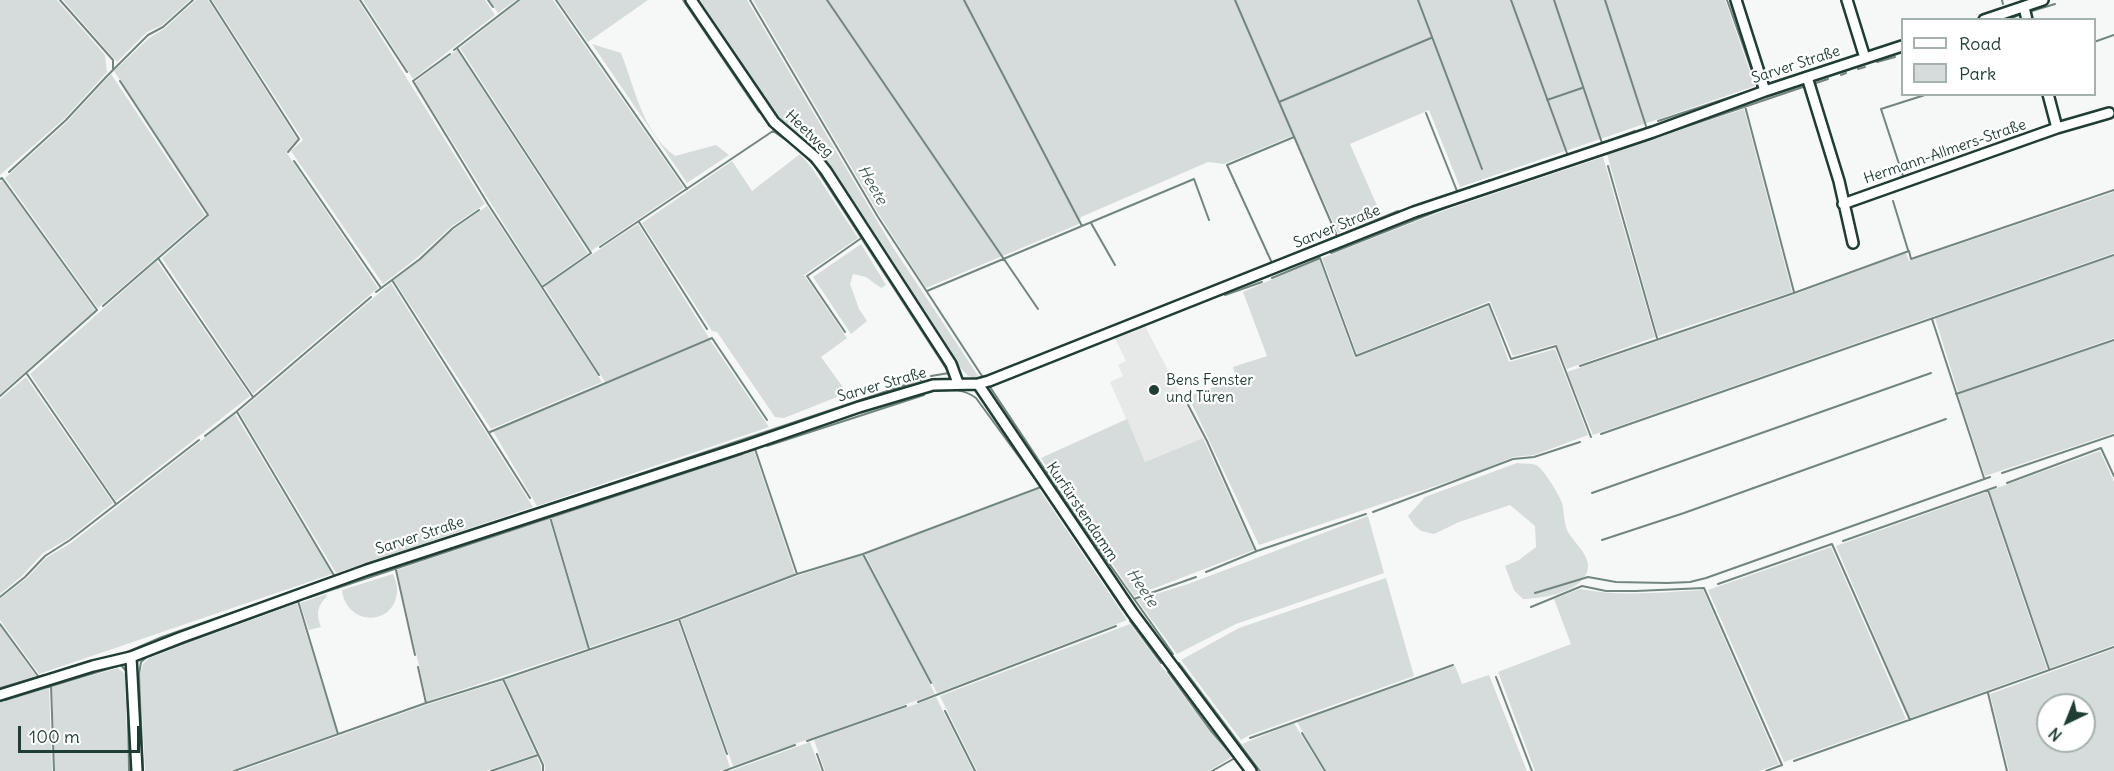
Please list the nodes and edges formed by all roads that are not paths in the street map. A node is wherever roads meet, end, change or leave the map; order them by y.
1 (691, 0) edge
2 (1736, 0) edge
3 (1847, 0) edge
4 (2043, 0) edge
5 (2024, 7) junction
6 (1990, 18) edge
7 (2027, 18) edge
8 (1901, 46) edge
9 (1865, 58) junction
10 (1807, 77) junction
11 (1765, 91) junction
12 (2049, 96) edge
13 (2109, 113) dead end
14 (2057, 128) junction
15 (1843, 204) junction
16 (1853, 243) dead end
17 (958, 383) junction
18 (978, 384) junction
19 (131, 657) junction
20 (0, 695) edge
21 (137, 771) edge
22 (1251, 771) edge

1 - 17 street, Heetweg
2 - 11 street
3 - 9 street
4 - 5 street
5 - 6 street
5 - 7 street
8 - 9 street, Sarver Straße
9 - 10 street, Sarver Straße
10 - 11 street, Sarver Straße
10 - 15 street
11 - 18 street, Sarver Straße
12 - 14 street
13 - 14 street, Hermann-Allmers-Straße
14 - 15 street, Hermann-Allmers-Straße
15 - 16 street
17 - 18 street, Sarver Straße
17 - 19 street, Sarver Straße
18 - 22 street, Kurfürstendamm
19 - 20 street, Sarver Straße
19 - 21 street

